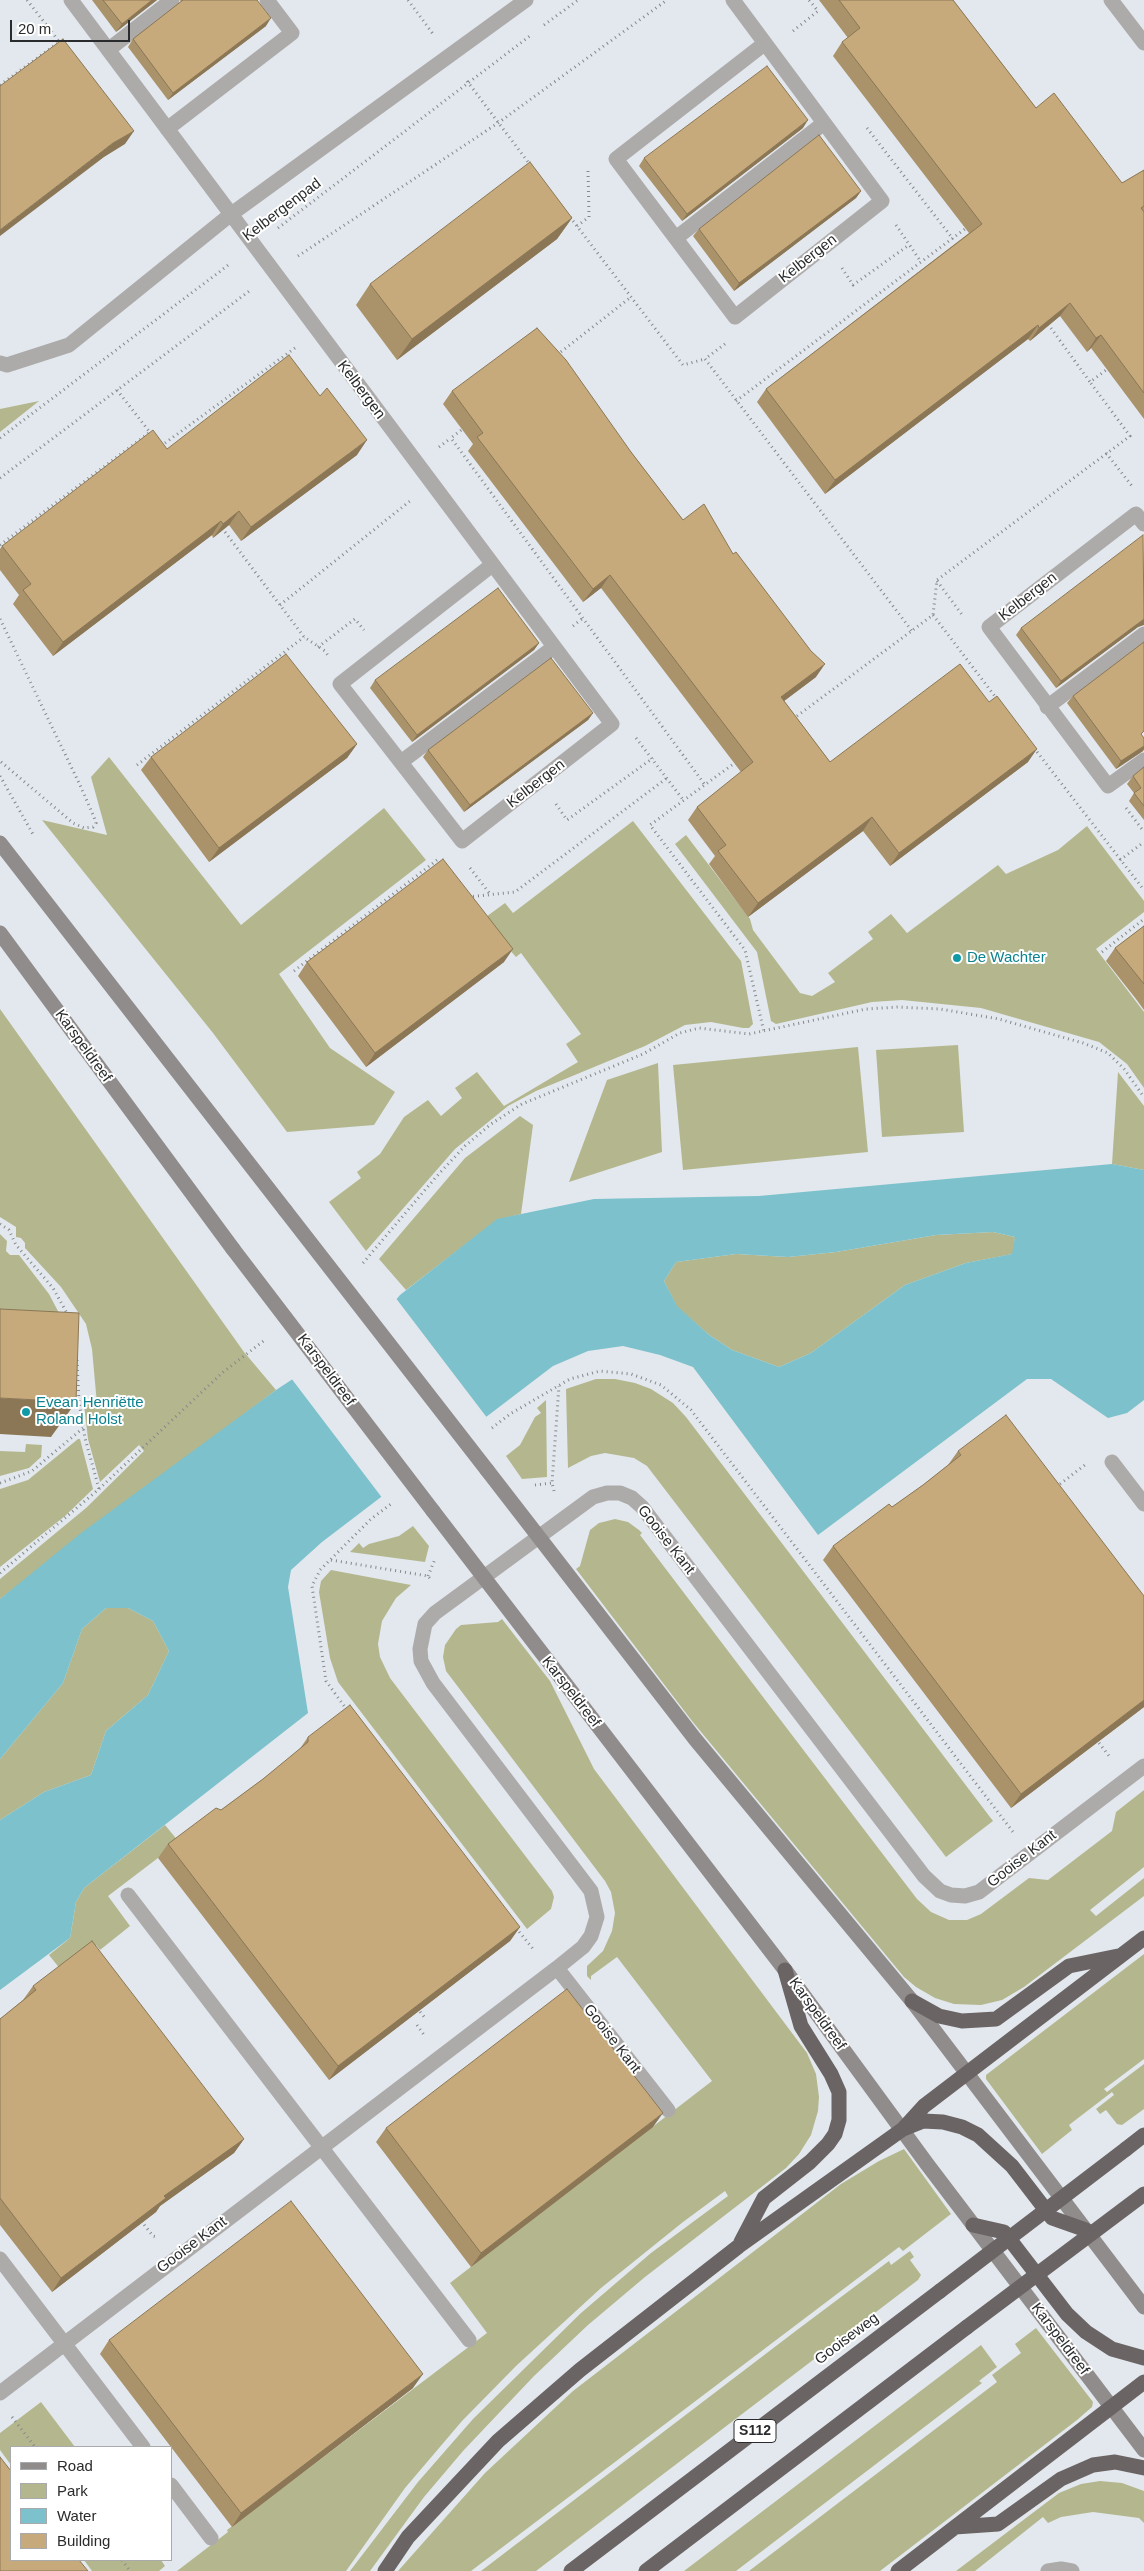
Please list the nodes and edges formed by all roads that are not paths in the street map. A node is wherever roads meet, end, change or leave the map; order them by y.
1 (70, 0) edge
2 (172, 0) edge
3 (267, 0) edge
4 (526, 0) edge
5 (732, 0) edge
6 (1111, 0) edge
7 (1144, 43) edge
8 (764, 44) junction
9 (108, 50) junction
10 (824, 123) junction
11 (167, 129) junction
12 (230, 216) junction
13 (676, 238) junction
14 (0, 363) edge
15 (1144, 524) edge
16 (492, 565) junction
17 (1144, 634) edge
18 (554, 647) junction
19 (1047, 707) junction
20 (1144, 760) edge
21 (401, 762) junction
22 (0, 843) edge
23 (0, 933) edge
24 (1112, 1462) dead end
25 (1144, 1504) edge
26 (538, 1536) junction
27 (483, 1577) junction
28 (1144, 1766) edge
29 (128, 1894) dead end
30 (1144, 1938) edge
31 (1121, 1956) junction
32 (554, 1970) junction
33 (785, 1970) junction
34 (912, 2001) junction
35 (968, 2074) junction
36 (668, 2110) dead end
37 (903, 2129) junction
38 (1144, 2135) edge
39 (320, 2147) junction
40 (1144, 2194) edge
41 (973, 2225) junction
42 (1086, 2230) junction
43 (739, 2246) junction
44 (0, 2260) edge
45 (1144, 2307) edge
46 (469, 2340) dead end
47 (63, 2344) junction
48 (1144, 2358) edge
49 (1144, 2382) edge
50 (0, 2393) edge
51 (1111, 2406) junction
52 (142, 2446) edge
53 (1144, 2450) edge
54 (1144, 2468) edge
55 (172, 2486) edge
56 (955, 2527) junction
57 (211, 2538) dead end
58 (385, 2571) edge
59 (571, 2571) edge
60 (646, 2571) edge
61 (898, 2571) edge
62 (1048, 2571) edge
63 (1072, 2571) edge

1 - 9 street, Kelbergen
2 - 9 street
3 - 11 street
4 - 12 street
5 - 8 street, Kelbergen
6 - 7 street
8 - 10 street, Kelbergen
8 - 13 street, Kelbergen
9 - 11 street, Kelbergen
10 - 13 street
10 - 13 street, Kelbergen
11 - 12 street, Kelbergen
12 - 14 street
12 - 16 street, Kelbergen
15 - 19 street, Kelbergen
16 - 18 street, Kelbergen
16 - 21 street, Kelbergen
17 - 19 street
18 - 21 street
18 - 21 street, Kelbergen
19 - 20 street, Kelbergen
22 - 26 street, bridge
23 - 27 street, Karspeldreef, bridge
24 - 25 street
26 - 27 street, Gooise Kant
26 - 28 street, Gooise Kant
26 - 34 street
27 - 32 street, Gooise Kant
27 - 33 street, Karspeldreef
29 - 39 street
30 - 31 highway
31 - 34 highway
31 - 35 highway
32 - 36 street, Gooise Kant
32 - 39 street, Gooise Kant
33 - 37 street, Karspeldreef
33 - 43 highway
34 - 35 street
35 - 37 highway
35 - 42 street
37 - 41 street, Karspeldreef
37 - 42 highway
37 - 43 highway
38 - 59 highway, Gooiseweg / S112, bridge
39 - 46 street
39 - 47 street, Gooise Kant
40 - 60 highway, bridge
41 - 48 highway
41 - 51 street, Karspeldreef
42 - 45 street
43 - 58 highway
44 - 47 street
47 - 50 street, Gooise Kant
47 - 52 street
49 - 51 highway
51 - 53 street, Karspeldreef
51 - 56 highway
54 - 56 highway
55 - 57 street
56 - 61 highway
62 - 63 street

